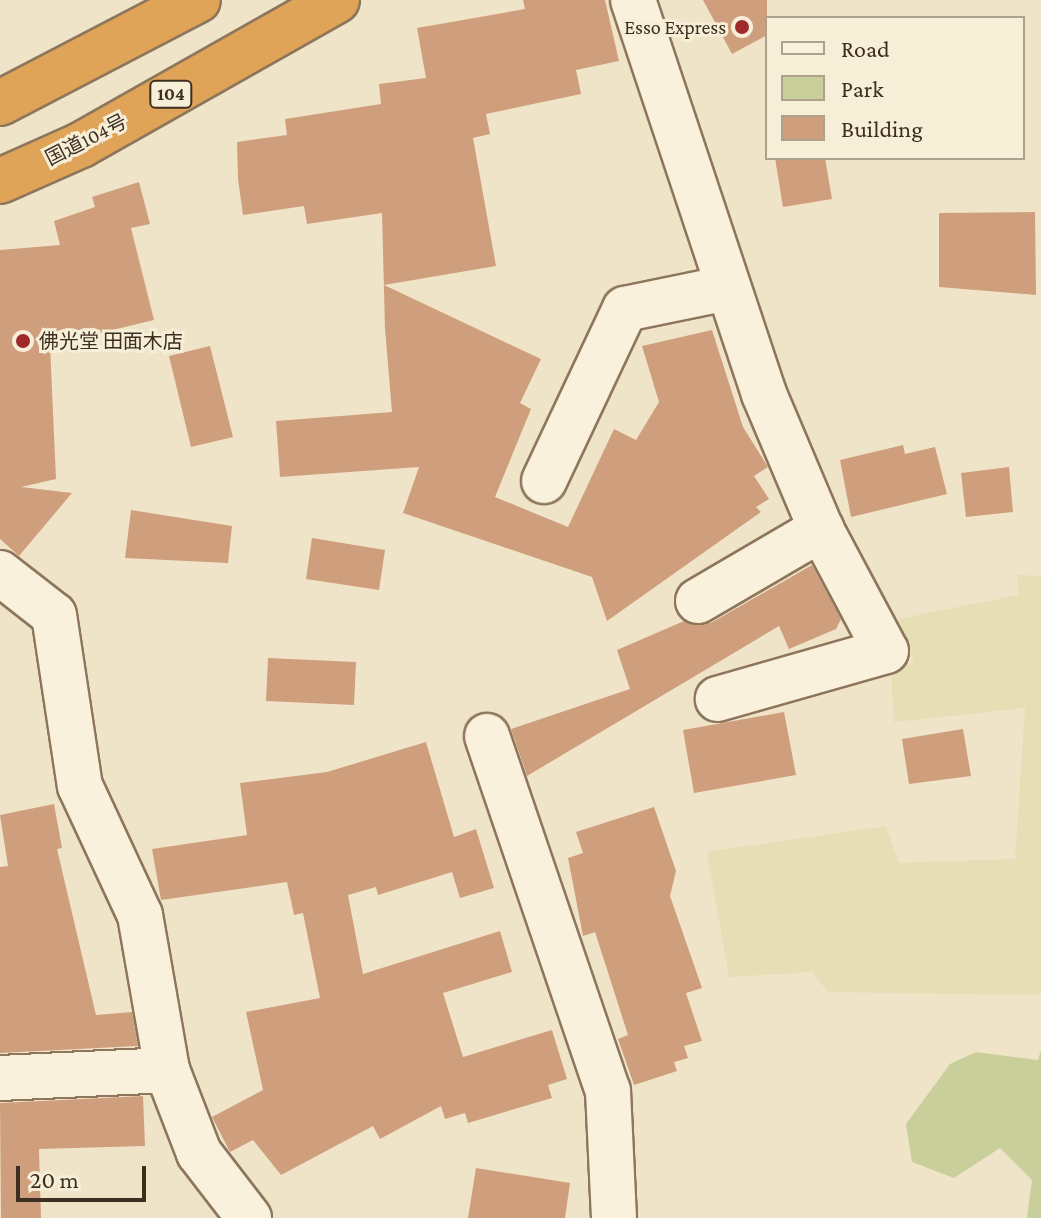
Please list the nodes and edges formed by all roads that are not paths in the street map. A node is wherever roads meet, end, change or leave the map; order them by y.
1 (198, 0) edge
2 (337, 0) edge
3 (633, 0) edge
4 (0, 103) edge
5 (0, 181) edge
6 (727, 288) junction
7 (544, 481) dead end
8 (821, 529) junction
9 (0, 573) edge
10 (698, 601) dead end
11 (718, 699) dead end
12 (487, 736) dead end
13 (167, 1070) junction
14 (0, 1078) edge
15 (249, 1218) edge
16 (614, 1218) edge

1 - 4 highway
2 - 5 highway, 国道104号 / 104
3 - 6 street
6 - 7 street
6 - 8 street
8 - 10 street
8 - 11 street
9 - 13 street
12 - 16 street
13 - 14 street
13 - 15 street

